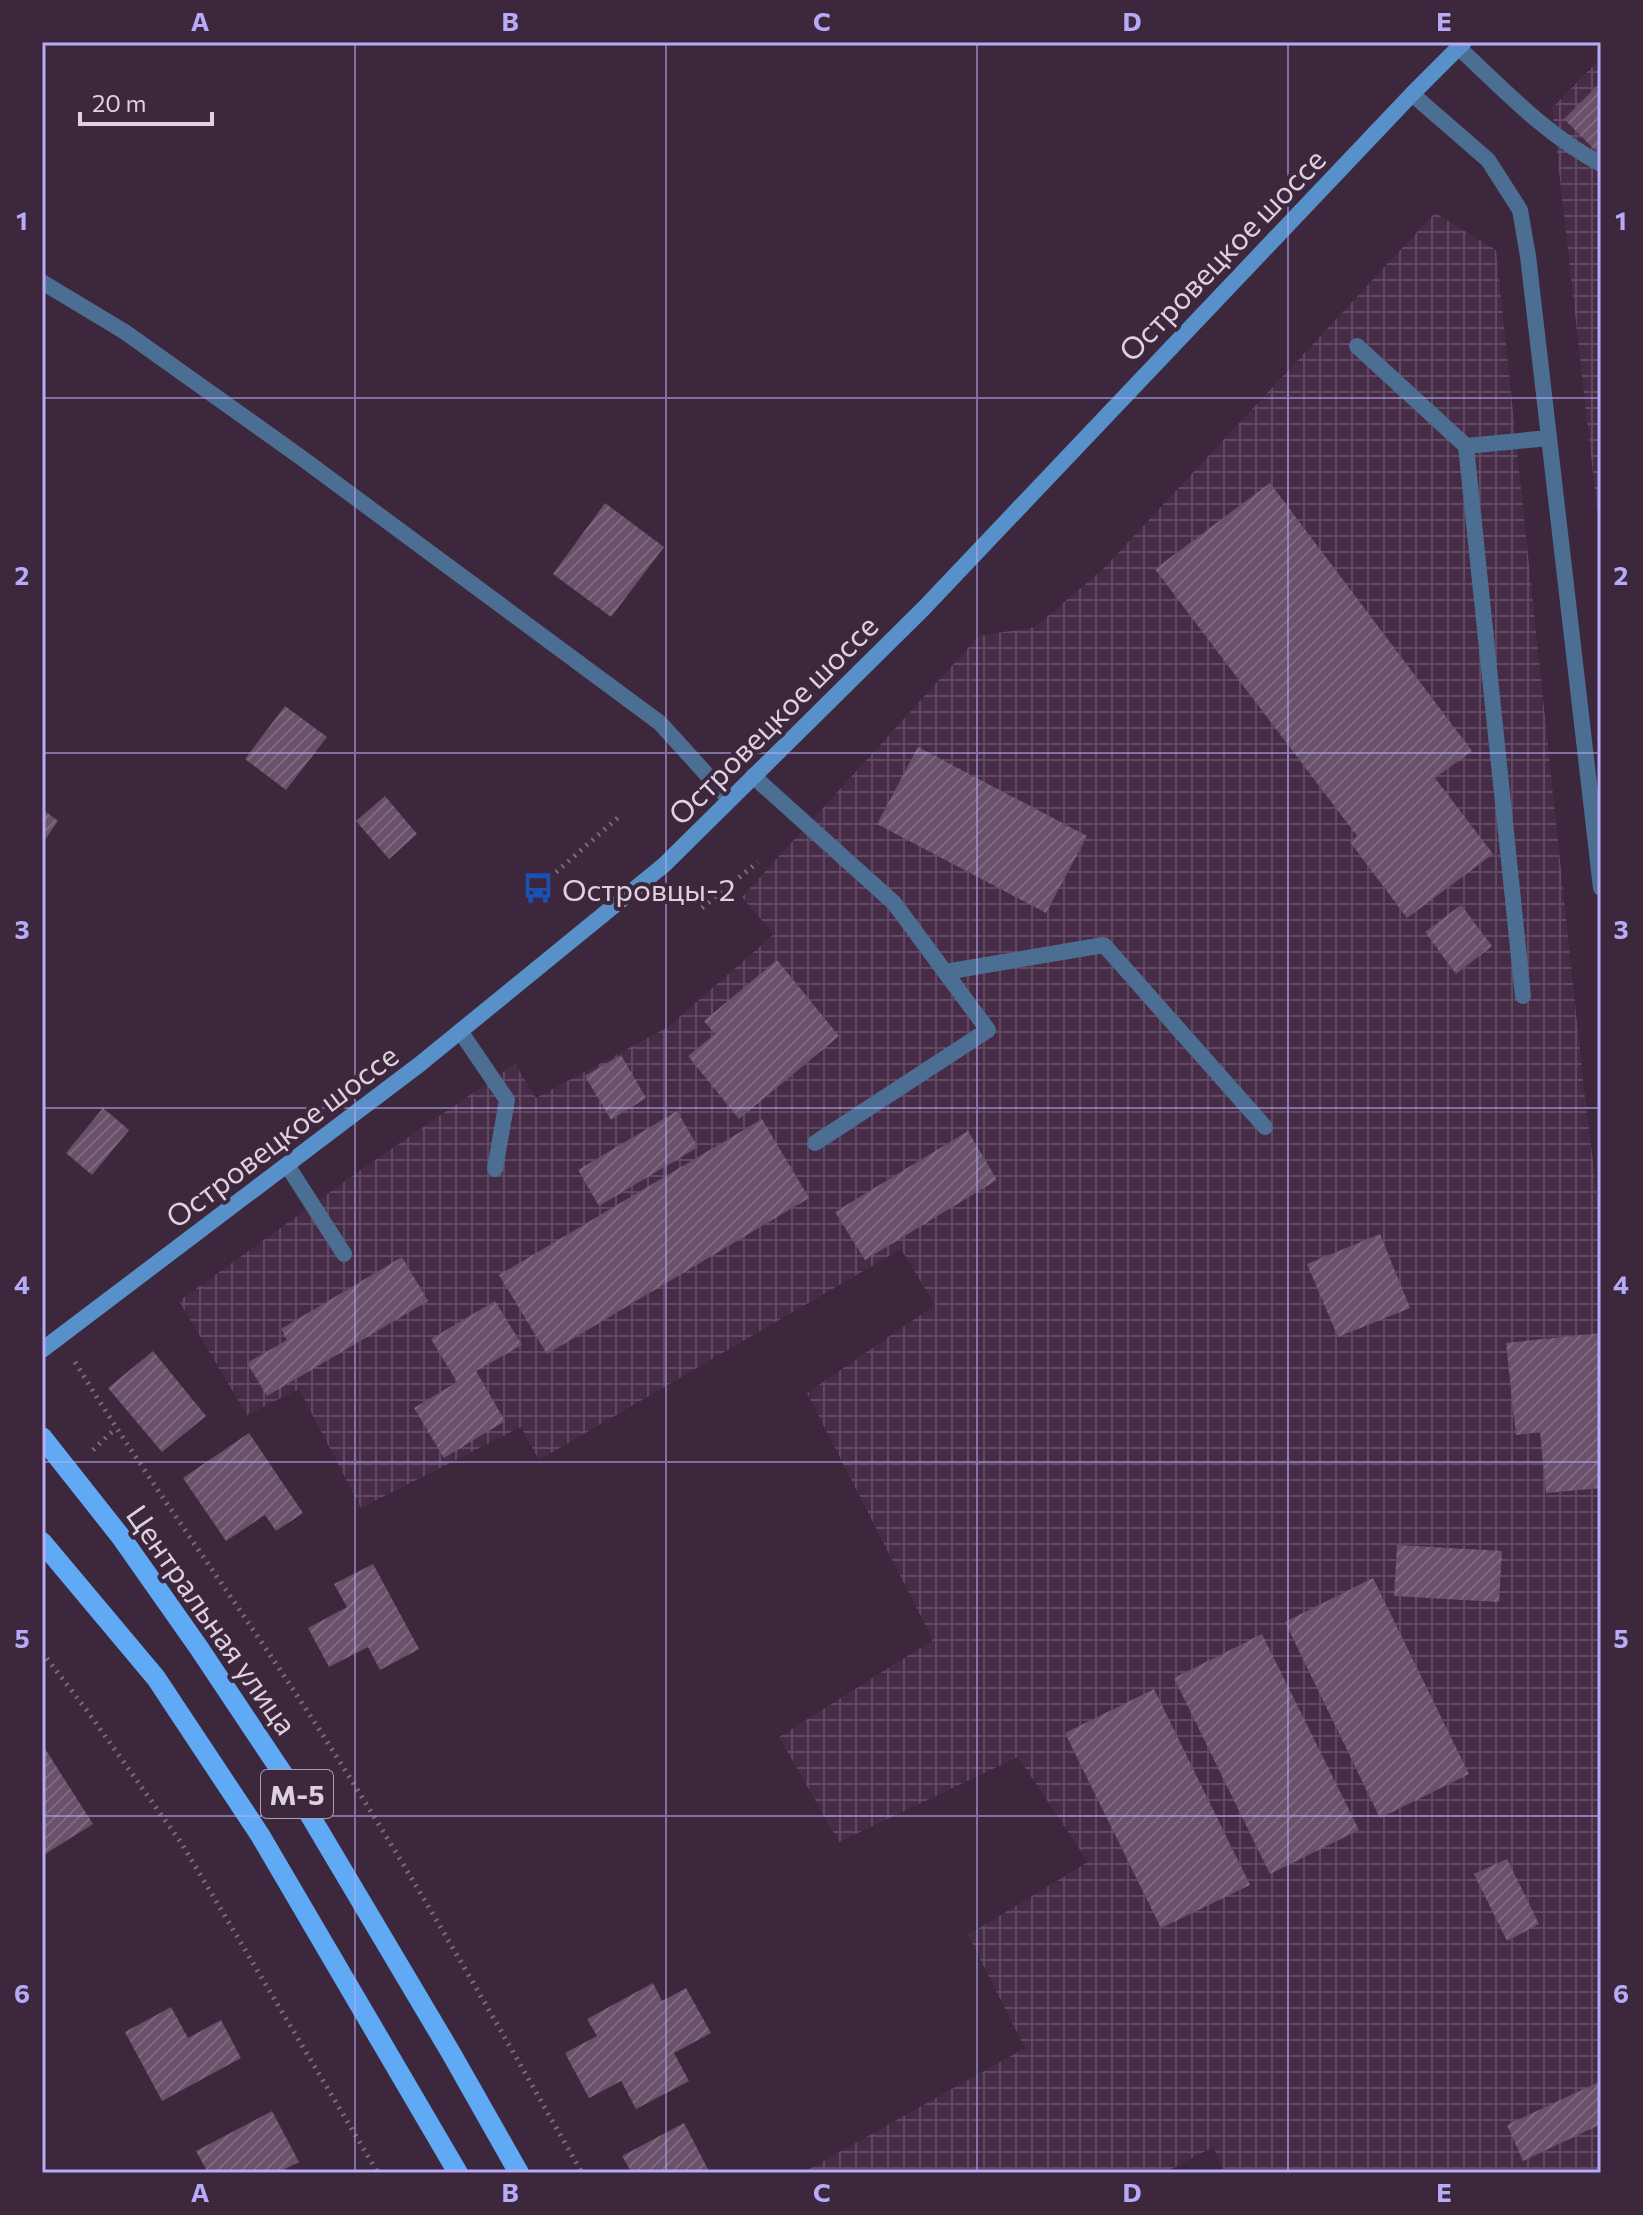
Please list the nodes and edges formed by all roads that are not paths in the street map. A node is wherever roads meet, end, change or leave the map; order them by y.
1 (1461, 45) edge
2 (1412, 94) junction
3 (1601, 164) edge
4 (42, 282) edge
5 (1357, 346) dead end
6 (1549, 438) junction
7 (1466, 446) junction
8 (753, 776) junction
9 (729, 799) junction
10 (1601, 888) edge
11 (945, 972) junction
12 (1523, 996) dead end
13 (460, 1031) junction
14 (1265, 1127) dead end
15 (815, 1143) dead end
16 (287, 1165) junction
17 (495, 1169) dead end
18 (344, 1254) dead end
19 (42, 1350) edge
20 (42, 1437) edge
21 (42, 1542) edge
22 (458, 2173) edge
23 (519, 2173) edge

1 - 2 main road, Островецкое шоссе
1 - 3 street
2 - 6 street
2 - 8 main road, Островецкое шоссе
4 - 9 street
5 - 7 street
6 - 7 street
6 - 10 street
7 - 12 street
8 - 9 main road, Островецкое шоссе
8 - 11 street
9 - 13 main road, Островецкое шоссе
11 - 14 street
11 - 15 street
13 - 16 main road, Островецкое шоссе
13 - 17 street
16 - 18 street
16 - 19 main road, Островецкое шоссе
20 - 23 main road, Центральная улица / М-5
21 - 22 main road, М-5

